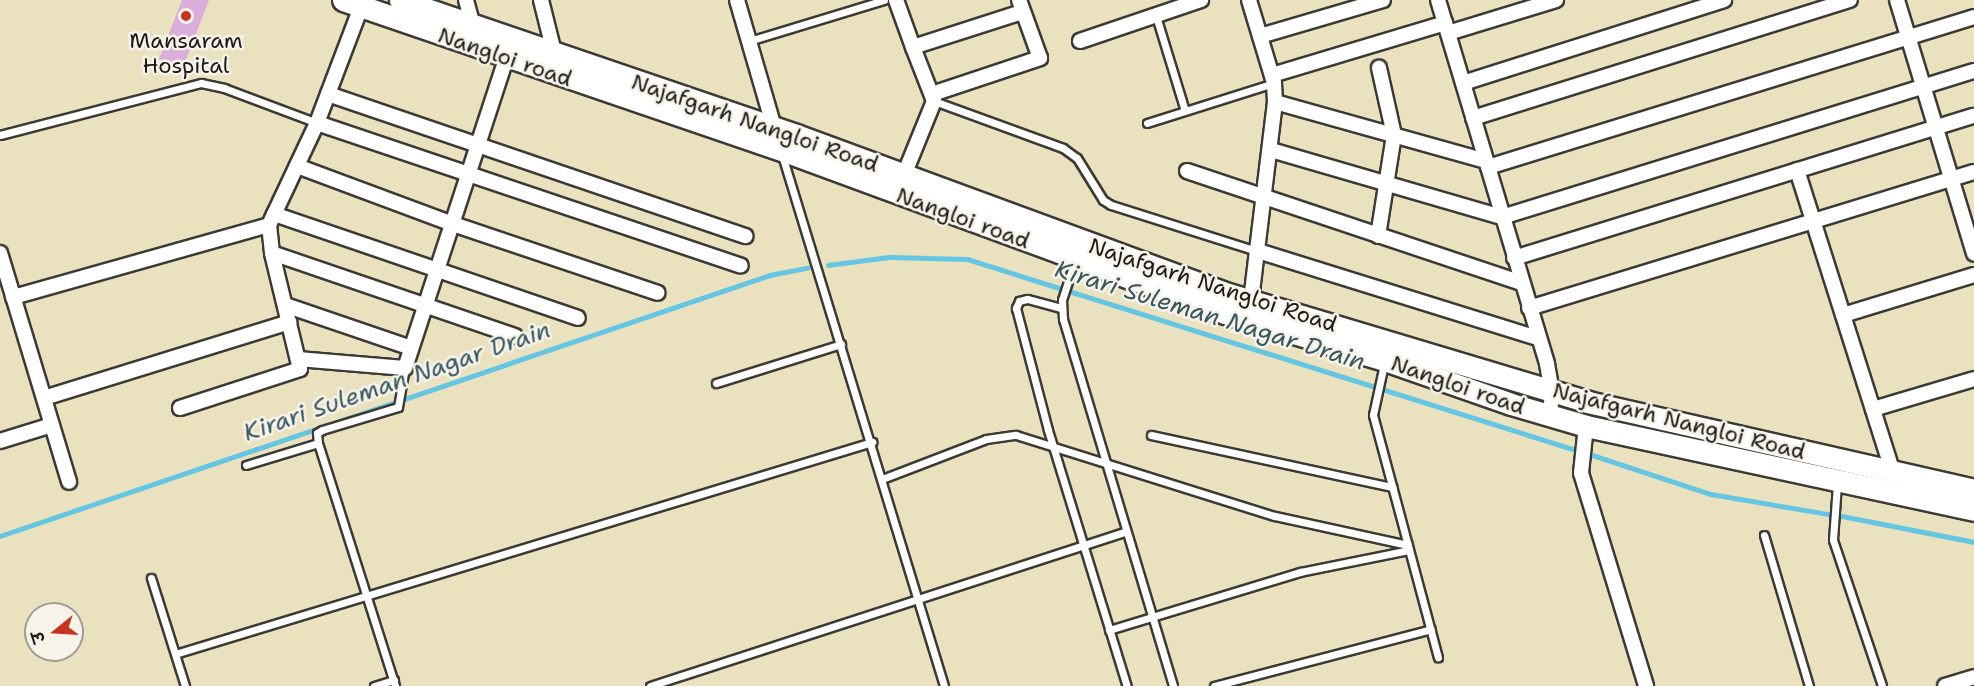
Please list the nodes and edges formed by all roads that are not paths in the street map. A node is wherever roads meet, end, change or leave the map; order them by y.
1 (466, 0) edge
2 (541, 0) edge
3 (737, 0) edge
4 (884, 0) edge
5 (896, 0) edge
6 (1201, 0) edge
7 (1249, 0) edge
8 (1383, 0) edge
9 (1438, 0) edge
10 (1556, 0) edge
11 (1724, 0) edge
12 (1850, 0) edge
13 (1897, 0) edge
14 (403, 1) edge
15 (352, 3) edge
16 (1020, 6) edge
17 (1156, 16) junction
18 (1974, 17) edge
19 (473, 26) junction
20 (1446, 28) junction
21 (1260, 36) junction
22 (1909, 38) junction
23 (1080, 41) dead end
24 (747, 42) junction
25 (509, 48) junction
26 (913, 48) junction
27 (555, 64) junction
28 (1379, 68) dead end
29 (1974, 71) edge
30 (1273, 79) junction
31 (1463, 83) junction
32 (1924, 87) junction
33 (328, 94) junction
34 (933, 97) junction
35 (1275, 102) junction
36 (1185, 111) junction
37 (1974, 116) edge
38 (1473, 118) junction
39 (316, 123) junction
40 (1147, 123) dead end
41 (1936, 127) junction
42 (774, 128) junction
43 (0, 135) edge
44 (1394, 135) junction
45 (477, 143) junction
46 (780, 149) junction
47 (1271, 150) junction
48 (1487, 164) junction
49 (297, 166) junction
50 (1797, 170) junction
51 (1187, 171) dead end
52 (1974, 172) edge
53 (467, 174) junction
54 (904, 176) junction
55 (1951, 179) junction
56 (1386, 184) junction
57 (1265, 199) junction
58 (1502, 217) junction
59 (272, 219) junction
60 (1812, 220) junction
61 (450, 223) junction
62 (746, 236) dead end
63 (1377, 236) junction
64 (1258, 251) junction
65 (0, 253) edge
66 (272, 253) junction
67 (1974, 254) edge
68 (1514, 258) junction
69 (741, 266) dead end
70 (1071, 269) junction
71 (434, 270) junction
72 (1974, 274) edge
73 (1522, 283) junction
74 (658, 293) dead end
75 (13, 297) junction
76 (1251, 300) junction
77 (424, 304) junction
78 (1062, 304) junction
79 (285, 305) junction
80 (1529, 308) junction
81 (1843, 315) junction
82 (578, 318) dead end
83 (289, 322) junction
84 (515, 336) dead end
85 (1538, 338) junction
86 (841, 344) junction
87 (411, 348) junction
88 (298, 359) junction
89 (1385, 360) junction
90 (405, 368) junction
91 (1974, 380) edge
92 (716, 383) dead end
93 (1552, 392) junction
94 (44, 398) junction
95 (180, 408) dead end
96 (1873, 408) junction
97 (1550, 415) junction
98 (52, 425) junction
99 (1586, 426) junction
100 (1151, 435) dead end
101 (0, 441) edge
102 (872, 442) junction
103 (318, 443) junction
104 (1053, 448) junction
105 (1103, 462) junction
106 (246, 465) dead end
107 (1893, 472) junction
108 (882, 479) junction
109 (1837, 479) junction
110 (69, 482) dead end
111 (1392, 487) junction
112 (1974, 490) edge
113 (1974, 510) edge
114 (1125, 532) junction
115 (1764, 535) dead end
116 (1083, 545) junction
117 (1409, 547) junction
118 (151, 578) dead end
119 (367, 598) junction
120 (918, 598) junction
121 (1151, 616) junction
122 (1431, 629) junction
123 (1109, 630) junction
124 (174, 654) junction
125 (1438, 657) dead end
126 (1974, 677) edge
127 (394, 683) edge
128 (185, 686) edge
129 (374, 686) edge
130 (650, 686) edge
131 (944, 686) edge
132 (1127, 686) edge
133 (1173, 686) edge
134 (1214, 686) edge
135 (1646, 686) edge
136 (1809, 686) edge
137 (1882, 686) edge
138 (1945, 686) edge

1 - 19 street
2 - 27 street
3 - 24 street
4 - 24 lane
5 - 26 street
6 - 17 street
7 - 21 street
8 - 21 street
9 - 20 street
10 - 20 street
11 - 31 street
12 - 38 street
13 - 22 street
14 - 19 main road
15 - 25 main road, Nangloi road
15 - 33 street
16 - 26 street
16 - 34 street
17 - 23 street
17 - 36 lane
18 - 22 street
19 - 25 main road
20 - 30 street
20 - 31 street
21 - 30 street
22 - 32 street
22 - 48 street
24 - 42 street
25 - 27 main road, Nangloi road
25 - 45 street
26 - 34 street
27 - 42 main road, Najafgarh Nangloi Road
27 - 46 main road, Nangloi road
28 - 44 street
29 - 32 street
30 - 35 street
30 - 36 lane
31 - 38 street
32 - 41 street
32 - 58 street
33 - 39 street
33 - 45 street
34 - 54 street
34 - 64 lane
35 - 44 street
35 - 47 street
36 - 40 lane
37 - 41 street
38 - 48 street
39 - 43 lane
39 - 49 street
39 - 53 street
41 - 50 street
41 - 55 street
42 - 46 lane
42 - 54 main road, Najafgarh Nangloi Road
44 - 48 street
44 - 56 street
45 - 53 street
45 - 62 street
46 - 70 main road, Nangloi road
46 - 86 lane
47 - 56 street
47 - 57 street
48 - 58 street
49 - 59 street
49 - 61 street
50 - 60 street
50 - 68 street
51 - 57 street
52 - 55 street
53 - 61 street
53 - 69 street
54 - 76 main road, Najafgarh Nangloi Road
55 - 60 street
55 - 67 street
56 - 58 street
56 - 63 street
57 - 63 street
57 - 64 street
58 - 68 street
59 - 66 street
59 - 71 street
59 - 75 street
60 - 80 street
60 - 81 street
61 - 71 street
61 - 74 street
63 - 73 street
64 - 76 street
64 - 85 street
65 - 75 street
66 - 77 street
66 - 79 street
68 - 73 street
70 - 78 lane
70 - 89 main road, Nangloi road
71 - 77 street
71 - 82 street
72 - 81 street
73 - 80 street
75 - 94 street
76 - 93 main road, Najafgarh Nangloi Road
77 - 84 street
77 - 87 street
78 - 104 lane
78 - 105 lane
79 - 83 street
79 - 87 street
80 - 85 street
81 - 96 street
83 - 88 street
83 - 94 street
85 - 93 street
86 - 92 lane
86 - 102 lane
87 - 90 street
88 - 90 street
88 - 95 street
89 - 97 main road, Nangloi road
89 - 111 lane
90 - 103 lane
91 - 96 street
93 - 97 street
93 - 107 main road, Najafgarh Nangloi Road
94 - 98 street
96 - 107 street
97 - 99 main road, Nangloi road
98 - 101 street
98 - 110 street
99 - 109 main road, Nangloi road
99 - 135 street
100 - 111 lane
102 - 108 lane
102 - 119 lane
103 - 106 lane
103 - 119 lane
104 - 105 lane
104 - 108 lane
104 - 116 lane
105 - 114 lane
105 - 117 lane
107 - 112 main road, Najafgarh Nangloi Road
108 - 120 lane
109 - 113 main road, Nangloi road
109 - 137 lane
111 - 117 lane
114 - 116 lane
114 - 121 lane
115 - 136 lane
116 - 120 lane
116 - 123 lane
117 - 121 lane
117 - 122 lane
118 - 124 lane
119 - 124 lane
119 - 127 lane
120 - 130 lane
120 - 131 lane
121 - 123 lane
121 - 133 lane
122 - 125 lane
122 - 134 lane
123 - 132 lane
124 - 128 lane
126 - 138 street
127 - 129 lane

